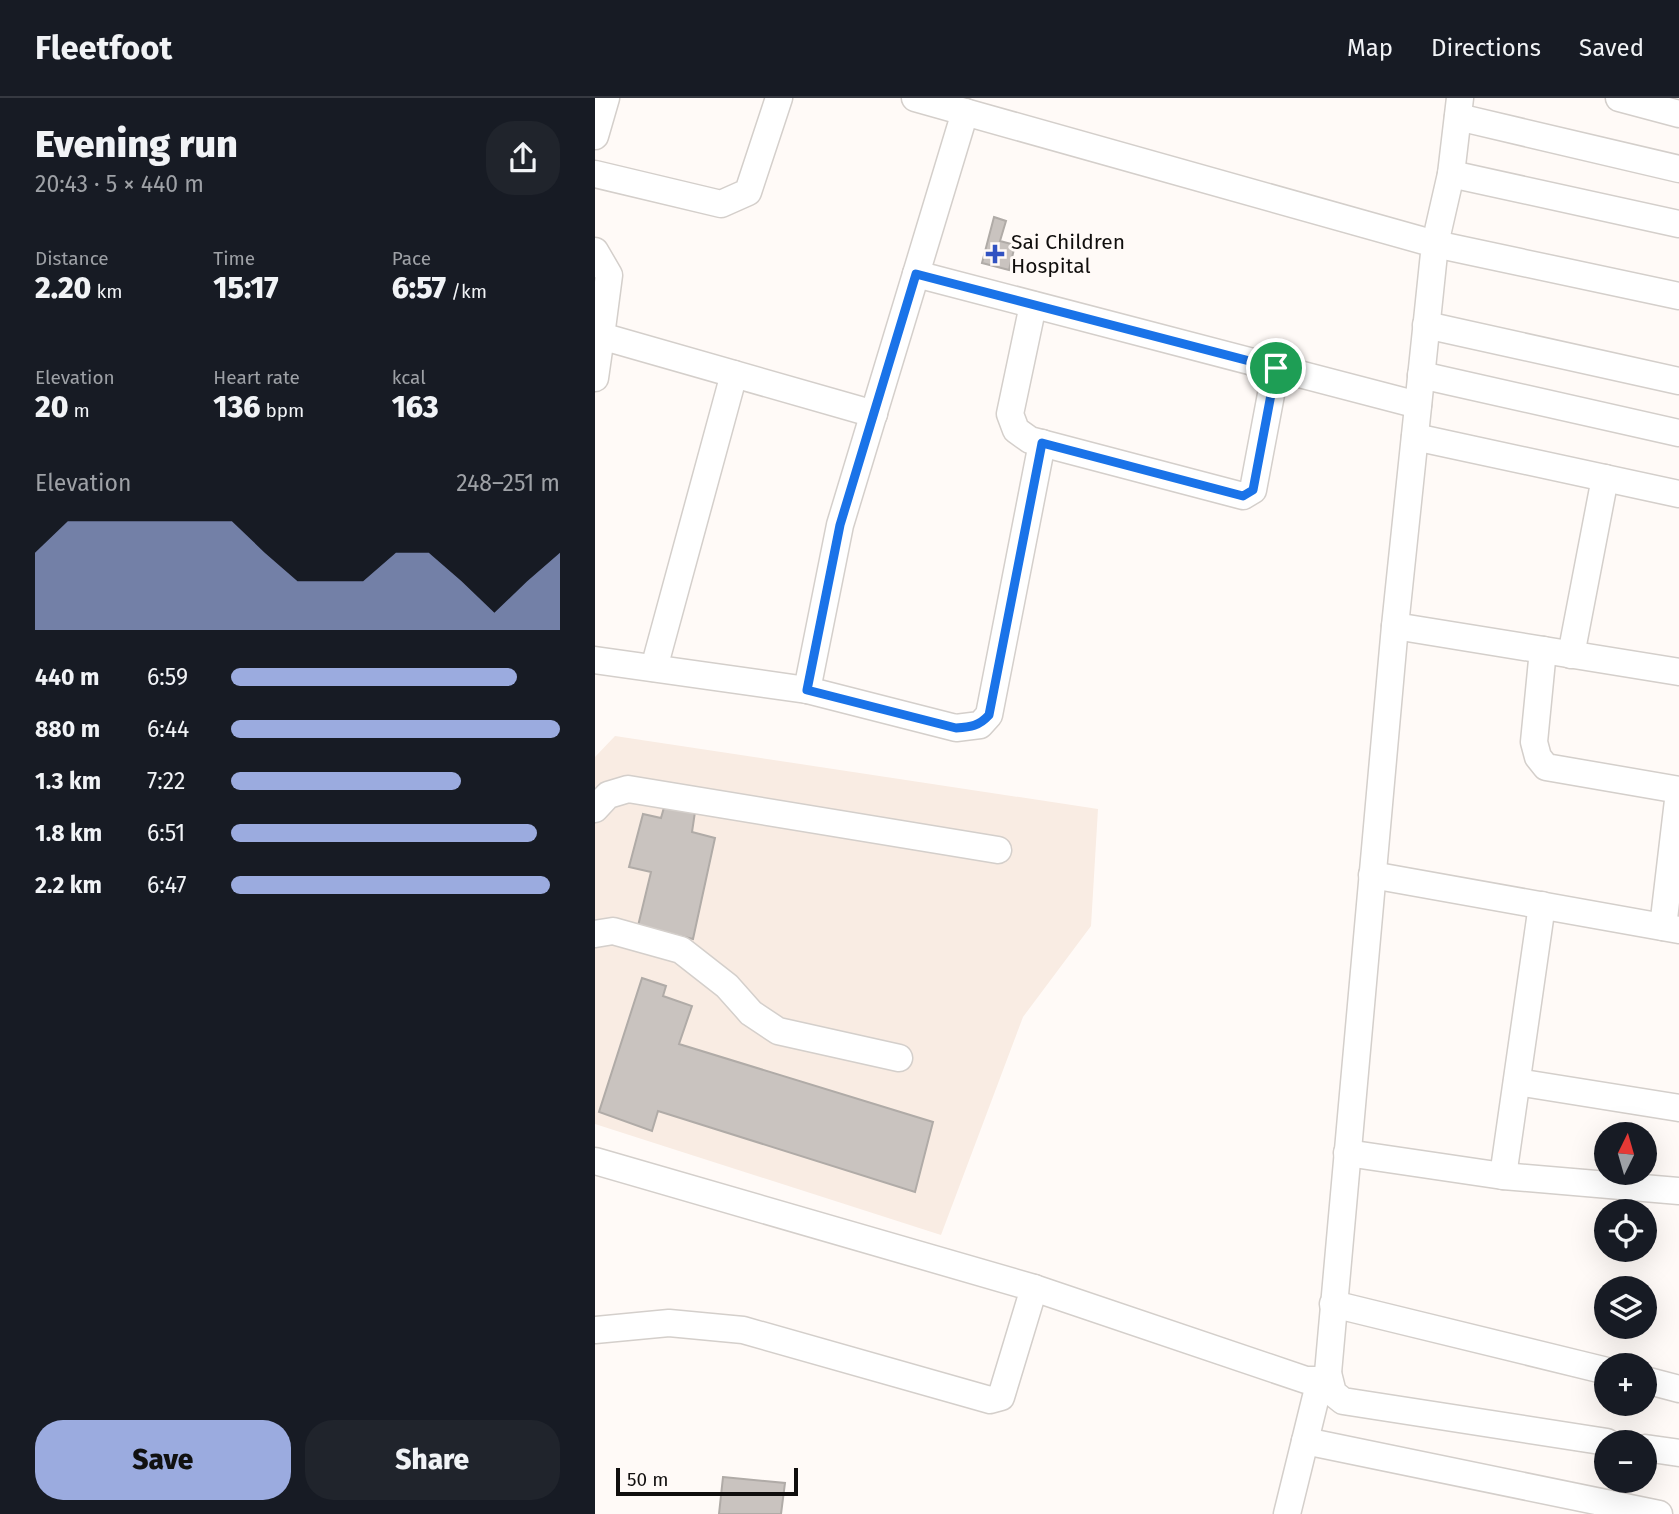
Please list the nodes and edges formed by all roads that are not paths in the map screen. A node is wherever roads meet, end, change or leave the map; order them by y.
1 (606, 98) edge
2 (779, 98) edge
3 (915, 98) edge
4 (1619, 98) edge
5 (1459, 108) edge
6 (965, 112) junction
7 (1679, 114) edge
8 (595, 136) edge
9 (1679, 169) edge
10 (595, 174) edge
11 (1451, 174) junction
12 (1679, 224) edge
13 (1434, 244) junction
14 (595, 251) edge
15 (916, 274) junction
16 (1679, 296) edge
17 (1033, 305) junction
18 (1426, 326) junction
19 (601, 336) junction
20 (1276, 368) junction
21 (734, 374) junction
22 (1421, 375) junction
23 (595, 378) edge
24 (1679, 380) edge
25 (1418, 405) junction
26 (874, 414) junction
27 (1679, 433) edge
28 (1415, 437) junction
29 (1042, 443) junction
30 (1605, 478) junction
31 (1679, 494) edge
32 (1395, 626) junction
33 (1543, 650) junction
34 (1571, 655) junction
35 (595, 660) edge
36 (654, 668) junction
37 (1679, 672) edge
38 (807, 690) junction
39 (1679, 791) edge
40 (595, 809) edge
41 (998, 850) dead end
42 (1372, 875) junction
43 (1542, 905) junction
44 (1671, 929) edge
45 (595, 934) edge
46 (899, 1058) dead end
47 (1517, 1083) junction
48 (1679, 1108) edge
49 (1347, 1153) junction
50 (595, 1161) edge
51 (1503, 1176) junction
52 (1679, 1191) edge
53 (1034, 1288) junction
54 (1333, 1304) junction
55 (595, 1330) edge
56 (1594, 1368) edge
57 (1324, 1376) junction
58 (1657, 1383) edge
59 (1679, 1388) edge
60 (1594, 1440) edge
61 (1305, 1441) junction
62 (1657, 1450) edge
63 (1679, 1453) edge
64 (1287, 1514) edge
65 (1659, 1514) edge

1 - 8 street
2 - 10 street
3 - 6 street
4 - 7 street
5 - 9 street
5 - 11 street
6 - 13 street
6 - 15 street
11 - 12 street
11 - 13 street
13 - 16 street
13 - 18 street
14 - 19 street
15 - 17 street
15 - 26 street
17 - 20 street
17 - 29 street
18 - 22 street
18 - 24 street
19 - 21 street
19 - 23 street
20 - 25 street
20 - 29 street
21 - 26 street
21 - 36 street
22 - 25 street
22 - 27 street
25 - 28 street
26 - 38 street
28 - 30 street
28 - 32 street
29 - 38 street
30 - 31 street
30 - 34 street
32 - 33 street
32 - 42 street
33 - 34 street
33 - 39 street
34 - 37 street
35 - 36 street
36 - 38 street
39 - 44 street
40 - 41 street
42 - 43 street
42 - 49 street
43 - 44 street
43 - 47 street
45 - 46 street
47 - 48 street
47 - 51 street
49 - 51 street
49 - 54 street
50 - 53 street
51 - 52 street
53 - 55 street
53 - 57 street
54 - 56 street
54 - 57 street
57 - 60 street
57 - 61 street
58 - 59 street
61 - 64 street
61 - 65 street
62 - 63 street

